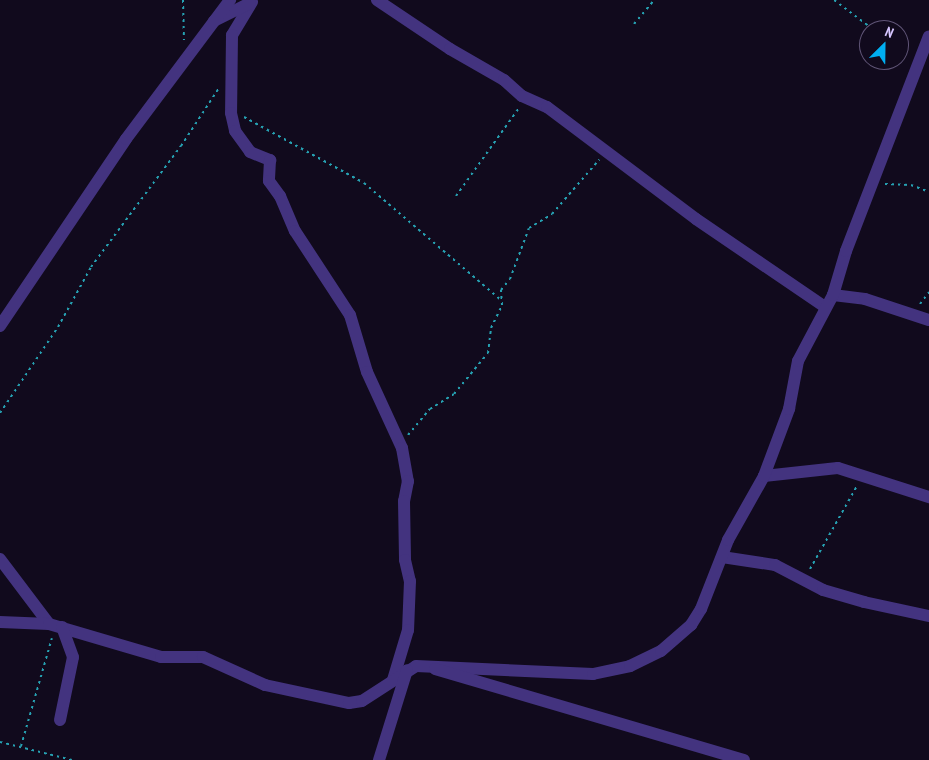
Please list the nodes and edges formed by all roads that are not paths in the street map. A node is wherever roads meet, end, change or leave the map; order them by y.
1 (230, 0) edge
2 (378, 0) edge
3 (254, 1) edge
4 (214, 21) junction
5 (929, 36) edge
6 (833, 295) junction
7 (825, 307) junction
8 (929, 320) edge
9 (0, 326) edge
10 (764, 476) junction
11 (929, 497) edge
12 (722, 557) junction
13 (0, 559) edge
14 (929, 616) edge
15 (0, 622) edge
16 (56, 626) junction
17 (423, 666) junction
18 (407, 670) junction
19 (393, 680) junction
20 (60, 720) dead end
21 (378, 760) edge
22 (744, 760) edge

1 - 4 street
2 - 7 street
3 - 4 street
3 - 19 street
4 - 9 street
5 - 6 street
6 - 7 street
6 - 8 street
7 - 10 street
10 - 11 street
10 - 12 street
12 - 14 street
12 - 17 street
13 - 16 street
15 - 16 street
16 - 19 street
16 - 20 street
17 - 18 street
17 - 22 street
18 - 19 street
18 - 21 street

